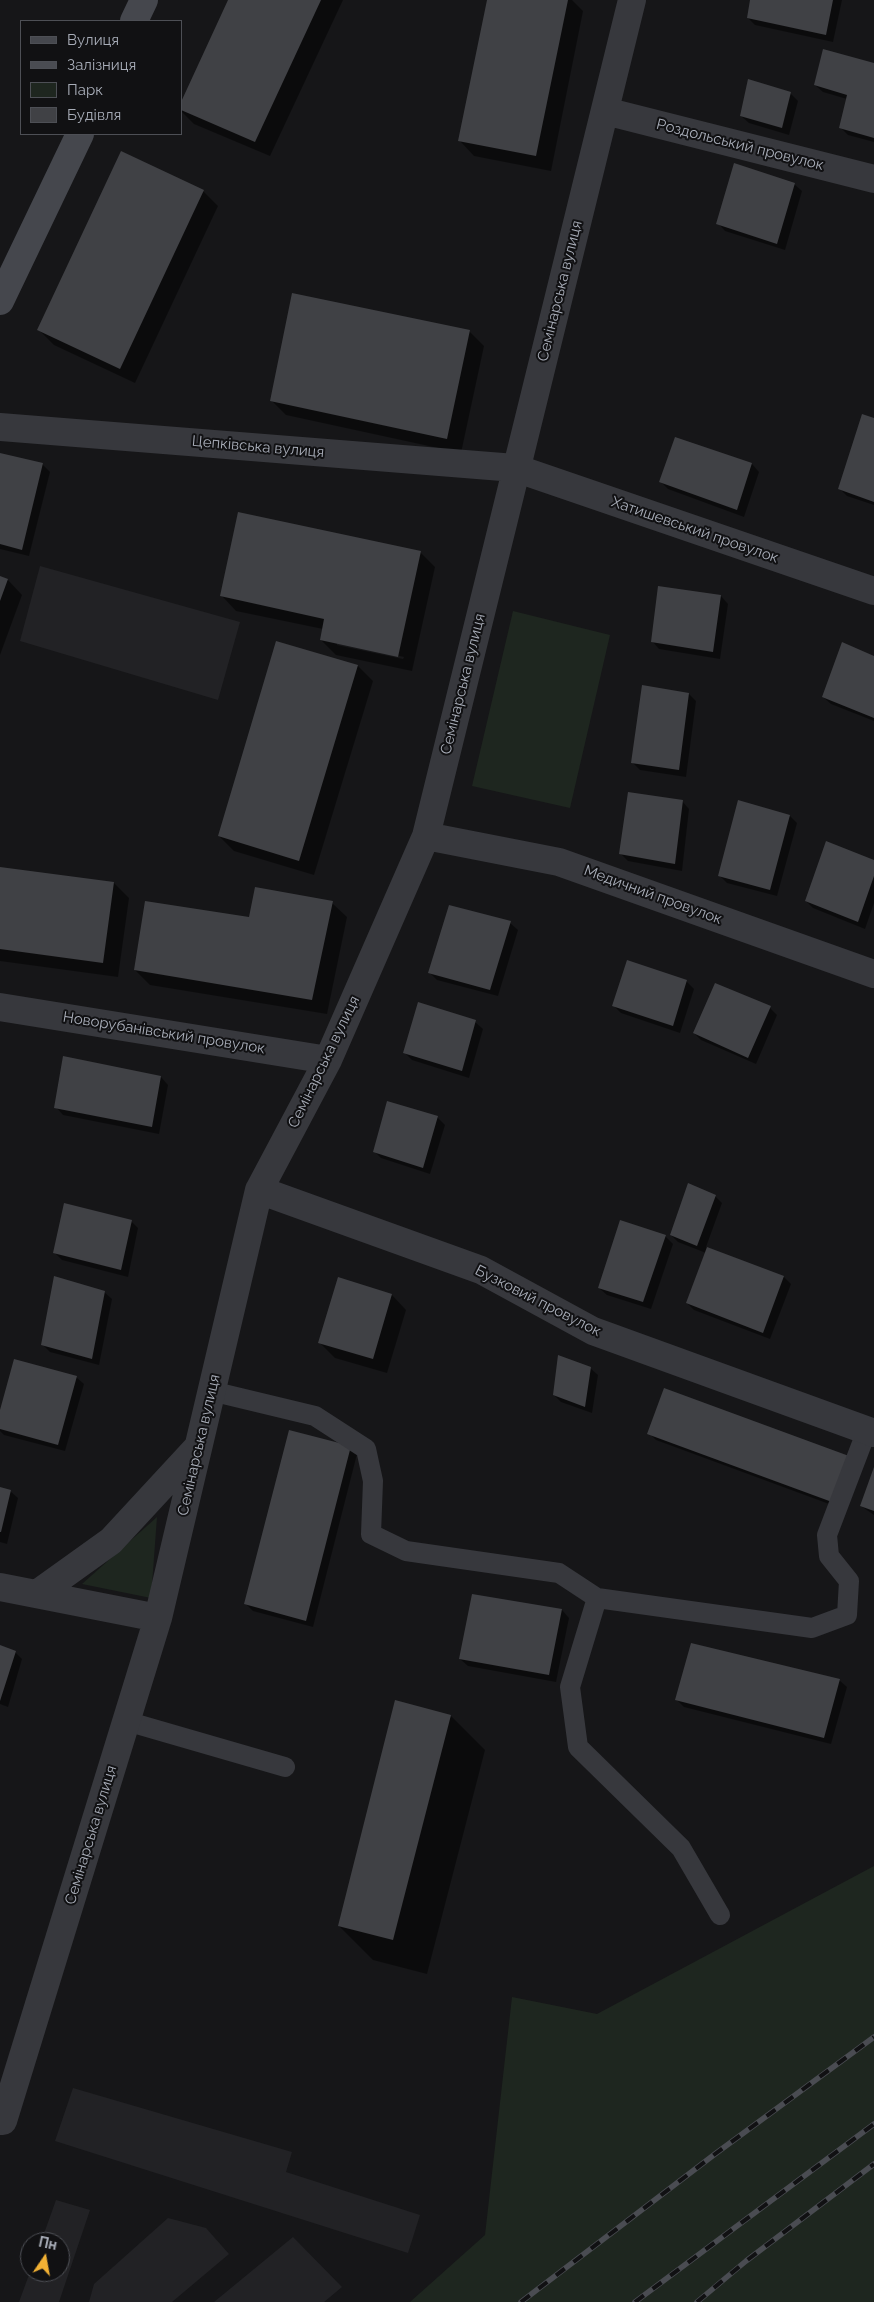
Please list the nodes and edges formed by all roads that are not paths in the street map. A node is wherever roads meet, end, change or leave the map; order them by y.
1 (144, 0) edge
2 (632, 0) edge
3 (134, 20) edge
4 (606, 111) junction
5 (80, 135) edge
6 (874, 179) edge
7 (0, 301) edge
8 (0, 427) edge
9 (515, 468) junction
10 (874, 591) edge
11 (426, 836) junction
12 (874, 974) edge
13 (0, 1007) edge
14 (328, 1060) junction
15 (259, 1190) junction
16 (211, 1391) junction
17 (870, 1431) edge
18 (198, 1446) junction
19 (0, 1587) edge
20 (37, 1594) junction
21 (597, 1598) junction
22 (158, 1618) junction
23 (126, 1721) junction
24 (285, 1767) dead end
25 (720, 1915) dead end
26 (2, 2121) edge

1 - 3 street
2 - 4 street, Семінарська вулиця
4 - 6 street, Роздольський провулок
4 - 9 street, Семінарська вулиця
5 - 7 street
8 - 9 street, Цепківська вулиця
9 - 10 street, Хатишевський провулок
9 - 11 street, Семінарська вулиця
11 - 12 street, Медичний провулок
11 - 14 street, Семінарська вулиця
13 - 14 street, Новорубанівський провулок
14 - 15 street, Семінарська вулиця
15 - 16 street, Семінарська вулиця
15 - 17 street, Бузковий провулок
16 - 18 street, Семінарська вулиця
16 - 21 lane
17 - 21 lane
18 - 20 street
18 - 22 street, Семінарська вулиця
19 - 20 street
20 - 22 street
21 - 25 lane
22 - 23 street, Семінарська вулиця
23 - 24 lane
23 - 26 street, Семінарська вулиця

